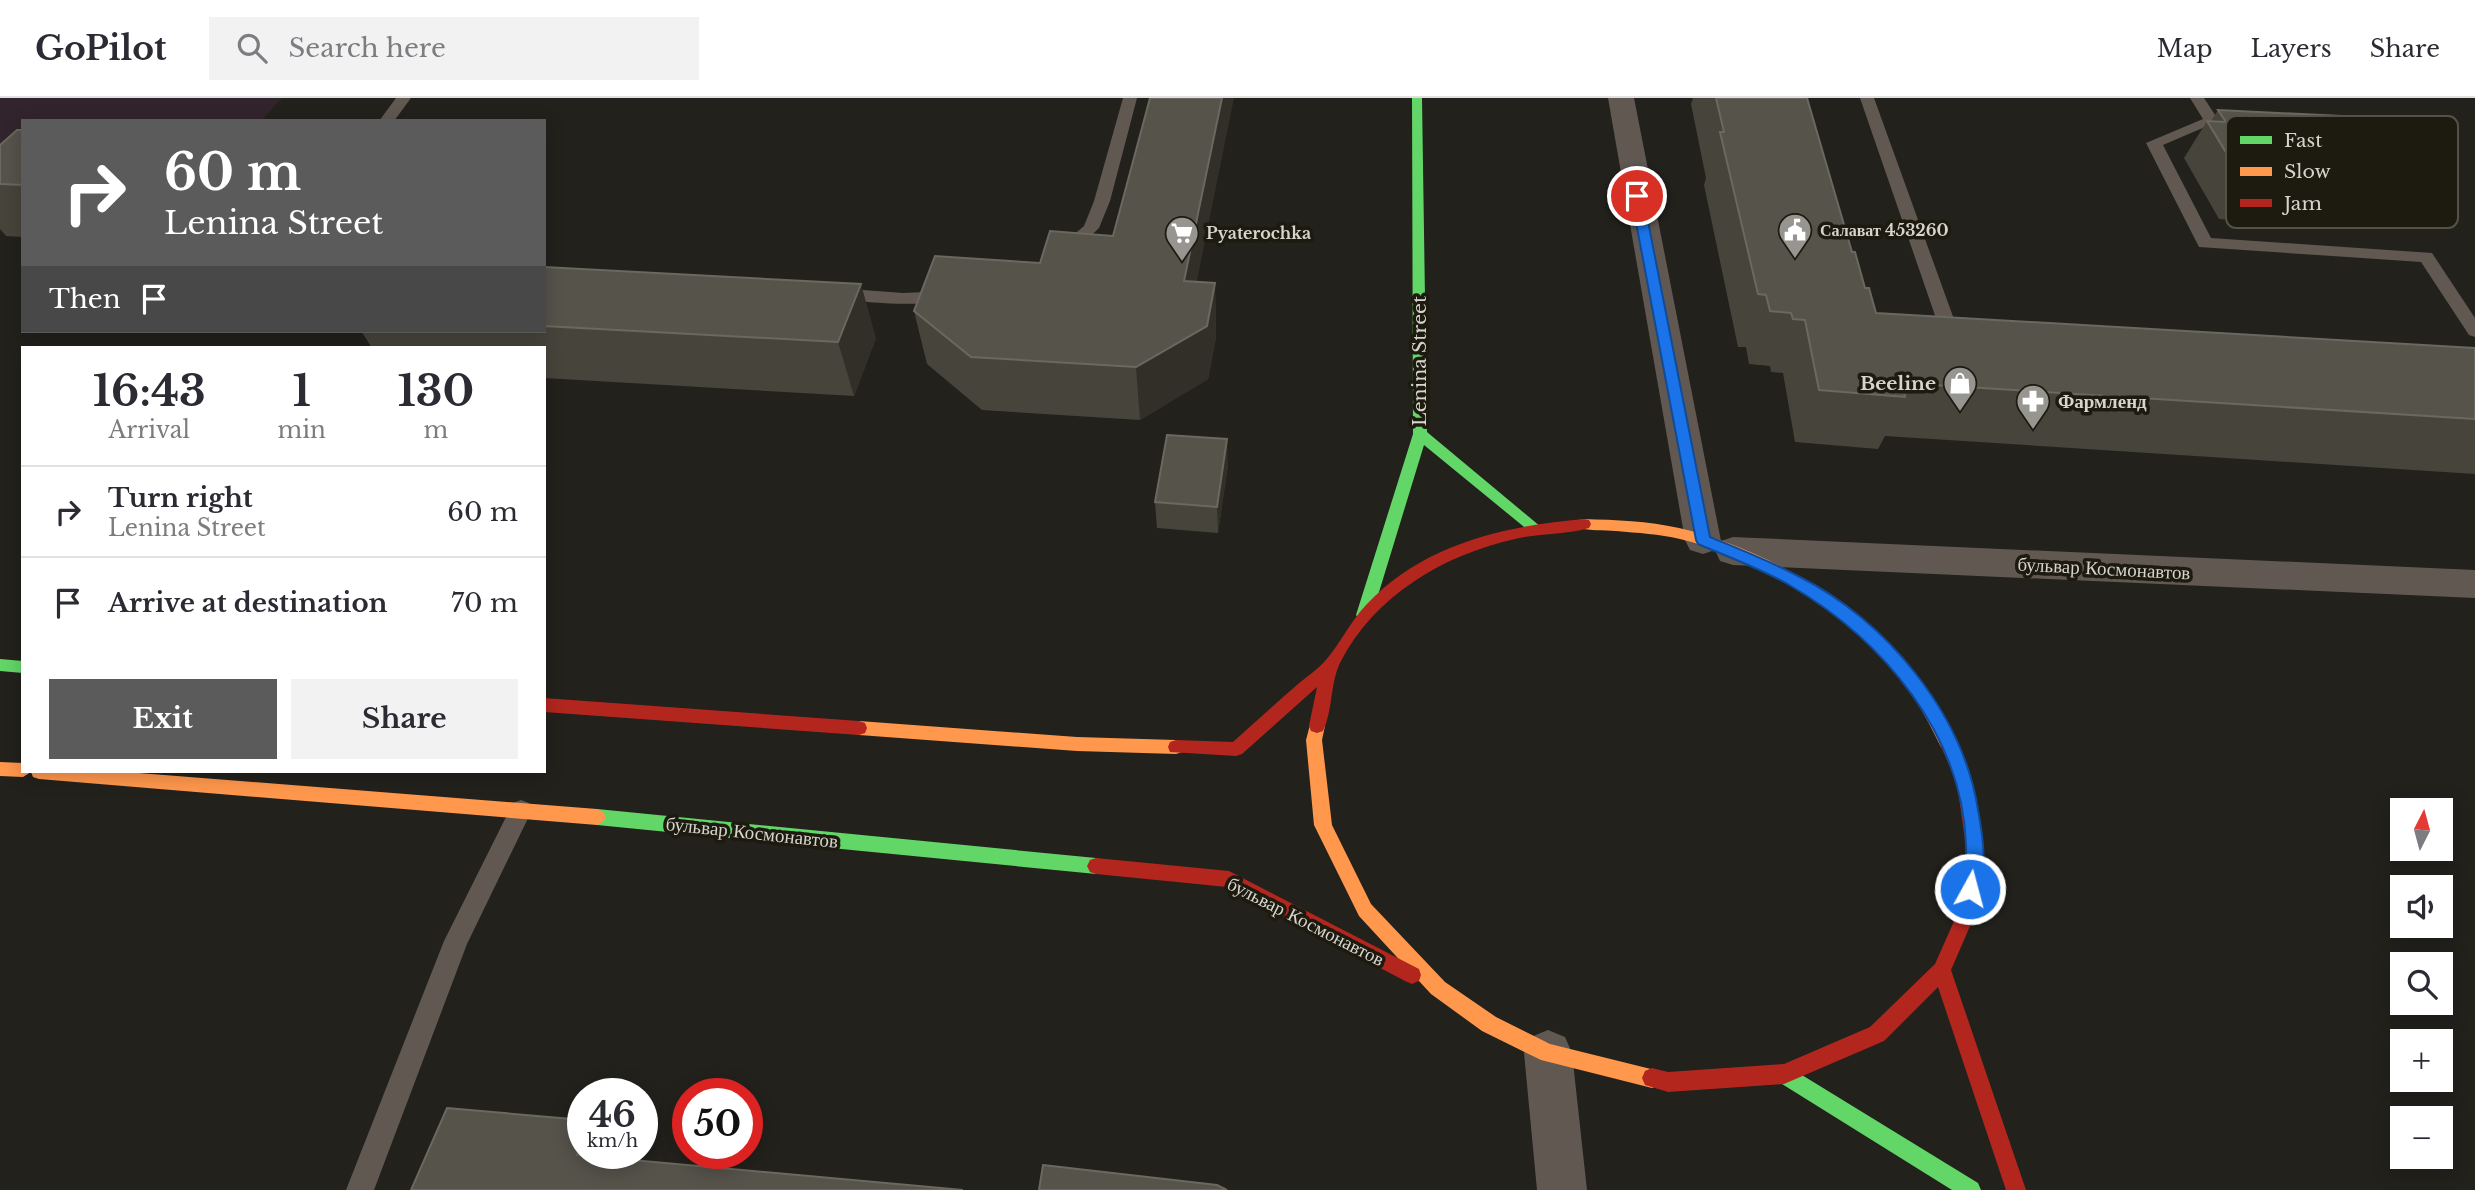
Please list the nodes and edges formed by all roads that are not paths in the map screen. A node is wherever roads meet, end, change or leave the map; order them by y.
1 (404, 98) edge
2 (1130, 98) edge
3 (1418, 98) edge
4 (1621, 98) edge
5 (1867, 98) edge
6 (2197, 98) edge
7 (388, 119) edge
8 (1054, 262) edge
9 (820, 292) edge
10 (965, 295) edge
11 (1988, 329) edge
12 (2475, 331) edge
13 (1420, 434) junction
14 (1534, 527) junction
15 (1718, 546) junction
16 (2475, 584) edge
17 (1364, 615) junction
18 (1332, 664) junction
19 (0, 665) edge
20 (21, 667) edge
21 (546, 705) edge
22 (0, 769) edge
23 (21, 771) edge
24 (52, 773) edge
25 (521, 810) junction
26 (1942, 970) junction
27 (1438, 988) junction
28 (1548, 1053) junction
29 (1784, 1074) junction
30 (360, 1190) edge
31 (1562, 1190) edge
32 (1971, 1190) edge
33 (2015, 1190) edge

1 - 7 lane
2 - 8 lane
3 - 13 main road, Lenina Street
4 - 15 street
5 - 11 lane
6 - 12 lane
9 - 10 lane
13 - 14 main road
13 - 17 main road, Lenina Street
14 - 15 main road, Lenina Street
14 - 17 main road, Lenina Street
15 - 16 street, бульвар Космонавтов
15 - 26 main road, Lenina Street
17 - 18 main road, Lenina Street
18 - 21 main road
18 - 27 main road, Lenina Street
19 - 20 main road
22 - 23 main road
24 - 25 main road, бульвар Космонавтов
25 - 27 main road, бульвар Космонавтов
25 - 30 lane
26 - 29 main road, Lenina Street
26 - 33 main road
27 - 28 main road, Lenina Street
28 - 29 main road, Lenina Street
28 - 31 street
29 - 32 main road

